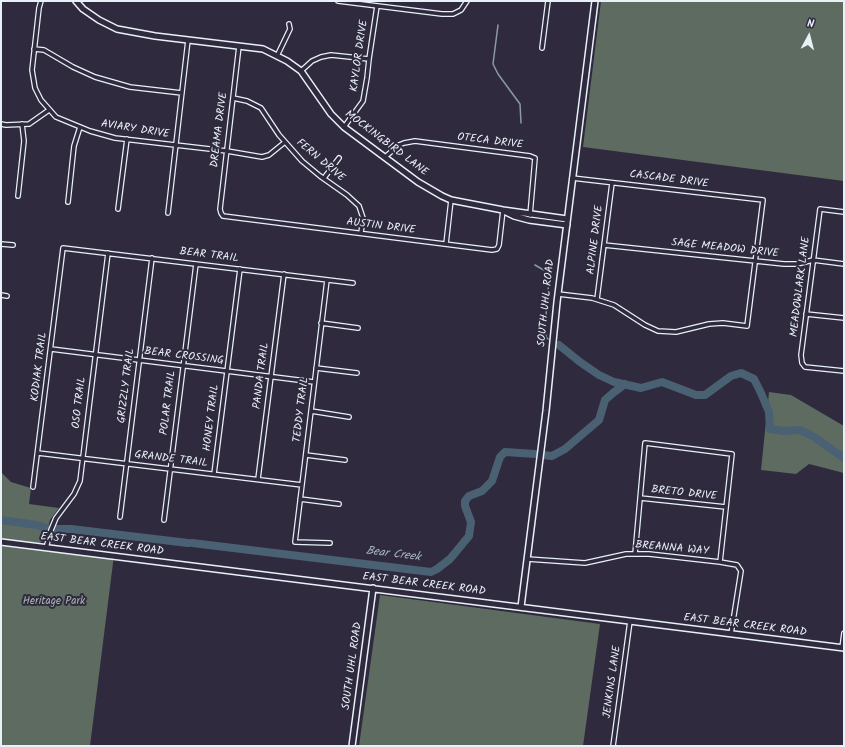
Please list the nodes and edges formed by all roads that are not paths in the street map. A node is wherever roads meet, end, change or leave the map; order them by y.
1 (41, 1) edge
2 (76, 1) edge
3 (338, 1) edge
4 (468, 1) edge
5 (548, 1) edge
6 (595, 1) edge
7 (376, 6) junction
8 (289, 24) dead end
9 (188, 40) junction
10 (239, 46) junction
11 (542, 48) dead end
12 (34, 49) junction
13 (277, 56) junction
14 (369, 59) junction
15 (301, 71) junction
16 (182, 93) junction
17 (233, 98) junction
18 (49, 110) junction
19 (1, 124) edge
20 (22, 124) junction
21 (80, 127) junction
22 (344, 127) junction
23 (127, 139) junction
24 (285, 142) junction
25 (176, 145) junction
26 (227, 151) junction
27 (385, 157) junction
28 (339, 158) dead end
29 (324, 178) junction
30 (572, 178) junction
31 (612, 183) junction
32 (18, 196) dead end
33 (451, 200) junction
34 (68, 202) dead end
35 (118, 209) dead end
36 (503, 210) junction
37 (844, 212) edge
38 (168, 213) dead end
39 (223, 216) joint
40 (529, 217) junction
41 (567, 222) junction
42 (362, 233) junction
43 (1, 244) edge
44 (446, 244) junction
45 (13, 245) dead end
46 (604, 245) junction
47 (63, 248) joint
48 (108, 253) junction
49 (152, 258) junction
50 (813, 260) junction
51 (755, 262) junction
52 (196, 264) junction
53 (844, 264) edge
54 (240, 269) junction
55 (284, 274) junction
56 (327, 280) junction
57 (353, 284) dead end
58 (558, 294) junction
59 (1, 295) edge
60 (7, 296) dead end
61 (597, 299) junction
62 (806, 314) junction
63 (844, 318) edge
64 (322, 323) junction
65 (358, 328) dead end
66 (51, 350) junction
67 (95, 355) junction
68 (139, 360) junction
69 (183, 366) junction
70 (316, 368) junction
71 (227, 371) junction
72 (844, 371) edge
73 (357, 372) dead end
74 (271, 377) junction
75 (314, 382) junction
76 (311, 411) junction
77 (348, 416) dead end
78 (38, 453) junction
79 (306, 455) junction
80 (82, 459) junction
81 (345, 460) dead end
82 (127, 464) junction
83 (170, 469) junction
84 (214, 474) junction
85 (258, 479) junction
86 (302, 485) junction
87 (33, 487) dead end
88 (640, 498) junction
89 (300, 499) junction
90 (339, 504) dead end
91 (726, 507) junction
92 (120, 517) dead end
93 (164, 520) dead end
94 (1, 542) edge
95 (330, 544) dead end
96 (46, 548) junction
97 (635, 554) junction
98 (527, 559) junction
99 (720, 562) junction
100 (374, 588) junction
101 (521, 608) junction
102 (630, 621) junction
103 (732, 634) junction
104 (844, 634) edge
105 (843, 648) edge
106 (352, 746) edge
107 (613, 746) edge

1 - 12 street, AVIARY DRIVE
2 - 9 main road, MOCKINGBIRD LANE
3 - 7 street
4 - 7 street
5 - 11 street
6 - 30 main road, SOUTH UHL ROAD
7 - 14 street, KAYLOR DRIVE
8 - 13 street
9 - 10 main road, MOCKINGBIRD LANE
9 - 16 street
10 - 13 main road, MOCKINGBIRD LANE
10 - 17 street, DREAMA DRIVE
12 - 16 street
12 - 18 street, AVIARY DRIVE
13 - 15 main road, MOCKINGBIRD LANE
14 - 15 street
14 - 22 street, KAYLOR DRIVE
15 - 22 main road, MOCKINGBIRD LANE
16 - 25 street
17 - 24 street, FERN DRIVE
17 - 26 street, DREAMA DRIVE
18 - 20 street
18 - 21 street, AVIARY DRIVE
19 - 20 street
20 - 32 street
21 - 23 street, AVIARY DRIVE
21 - 34 street
22 - 27 main road, MOCKINGBIRD LANE
23 - 25 street, AVIARY DRIVE
23 - 35 street
24 - 26 street, AVIARY DRIVE
24 - 29 street, FERN DRIVE
25 - 26 street, AVIARY DRIVE
25 - 38 street
26 - 39 street, DREAMA DRIVE
27 - 33 main road, MOCKINGBIRD LANE
27 - 40 street, OTECA DRIVE
28 - 29 street
29 - 42 street, FERN DRIVE
30 - 31 street, CASCADE DRIVE
30 - 41 main road, SOUTH UHL ROAD
31 - 46 street, ALPINE DRIVE
31 - 51 street, CASCADE DRIVE
33 - 36 main road, MOCKINGBIRD LANE
33 - 44 street
36 - 40 main road, MOCKINGBIRD LANE
36 - 44 street, AUSTIN DRIVE
37 - 50 street, MEADOWLARK LANE
39 - 42 street, AUSTIN DRIVE
40 - 41 main road, MOCKINGBIRD LANE
41 - 58 main road, SOUTH UHL ROAD
42 - 44 street, AUSTIN DRIVE
43 - 45 street
46 - 51 street, SAGE MEADOW DRIVE
46 - 61 street, ALPINE DRIVE
47 - 48 street, BEAR TRAIL
47 - 66 street, KODIAK TRAIL
48 - 49 street, BEAR TRAIL
48 - 67 street, OSO TRAIL
49 - 52 street, BEAR TRAIL
49 - 68 street, GRIZZLY TRAIL
50 - 51 street, SAGE MEADOW DRIVE
50 - 53 street, SAGE MEADOW DRIVE
50 - 62 street, MEADOWLARK LANE
51 - 61 street
52 - 54 street, BEAR TRAIL
52 - 69 street, POLAR TRAIL
54 - 55 street, BEAR TRAIL
54 - 71 street, HONEY TRAIL
55 - 56 street, BEAR TRAIL
55 - 74 street, PANDA TRAIL
56 - 57 street, BEAR TRAIL
56 - 64 street, TEDDY TRAIL
58 - 61 street
58 - 98 main road, SOUTH UHL ROAD
59 - 60 street
62 - 63 street
62 - 72 street, MEADOWLARK LANE
64 - 65 street
64 - 70 street, TEDDY TRAIL
66 - 67 street, BEAR CROSSING
66 - 78 street, KODIAK TRAIL
67 - 68 street, BEAR CROSSING
67 - 80 street, OSO TRAIL
68 - 69 street, BEAR CROSSING
68 - 82 street, GRIZZLY TRAIL
69 - 71 street, BEAR CROSSING
69 - 83 street, POLAR TRAIL
70 - 73 street
70 - 75 street, TEDDY TRAIL
71 - 74 street, BEAR CROSSING
71 - 84 street, HONEY TRAIL
74 - 75 street, BEAR CROSSING
74 - 85 street, PANDA TRAIL
75 - 76 street, TEDDY TRAIL
76 - 77 street
76 - 79 street, TEDDY TRAIL
78 - 80 street, GRANDE TRAIL
78 - 87 street, KODIAK TRAIL
79 - 81 street
79 - 86 street, TEDDY TRAIL
80 - 82 street, GRANDE TRAIL
80 - 96 street, OSO TRAIL
82 - 83 street, GRANDE TRAIL
82 - 92 street, GRIZZLY TRAIL
83 - 84 street, GRANDE TRAIL
83 - 93 street, POLAR TRAIL
84 - 85 street, GRANDE TRAIL
85 - 86 street, GRANDE TRAIL
86 - 89 street, TEDDY TRAIL
88 - 91 street, BRETO DRIVE
88 - 91 street
88 - 97 street
89 - 90 street
89 - 95 street, TEDDY TRAIL
91 - 99 street
94 - 96 main road, EAST BEAR CREEK ROAD
96 - 100 main road, EAST BEAR CREEK ROAD
97 - 98 street, BREANNA WAY
97 - 99 street, BREANNA WAY
98 - 101 main road, SOUTH UHL ROAD
99 - 103 street, BREANNA WAY
100 - 101 main road, EAST BEAR CREEK ROAD
100 - 106 main road, SOUTH UHL ROAD
101 - 102 main road, EAST BEAR CREEK ROAD
102 - 103 main road, EAST BEAR CREEK ROAD
102 - 107 street, JENKINS LANE
103 - 105 main road, EAST BEAR CREEK ROAD
104 - 105 street

